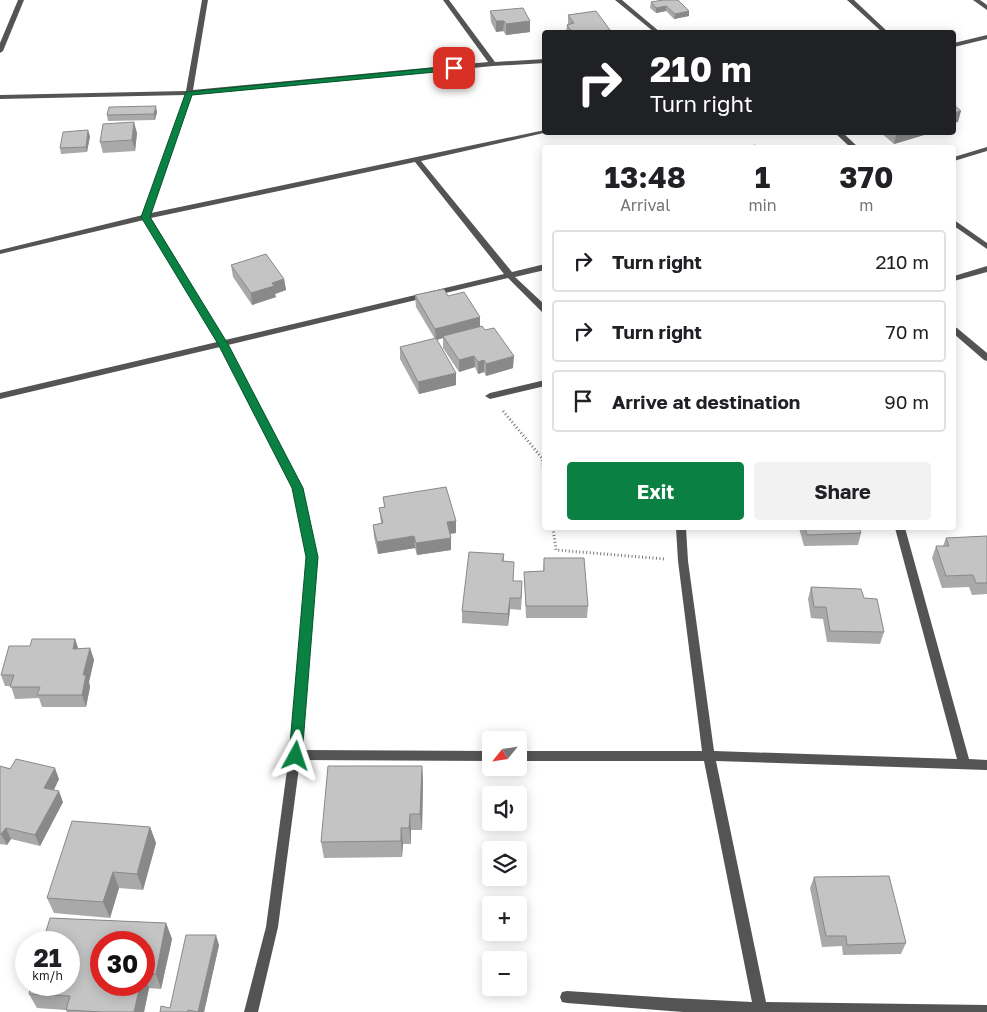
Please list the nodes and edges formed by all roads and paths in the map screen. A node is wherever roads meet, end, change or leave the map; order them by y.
1 (21, 0) edge
2 (205, 0) edge
3 (446, 0) edge
4 (618, 0) edge
5 (850, 0) edge
6 (976, 0) edge
7 (987, 8) edge
8 (654, 30) edge
9 (883, 30) edge
10 (987, 37) edge
11 (956, 45) edge
12 (0, 51) edge
13 (542, 61) edge
14 (493, 64) junction
15 (189, 93) junction
16 (0, 97) edge
17 (542, 133) edge
18 (841, 135) edge
19 (852, 145) edge
20 (987, 150) edge
21 (956, 158) edge
22 (417, 160) junction
23 (146, 217) junction
24 (956, 224) edge
25 (987, 247) edge
26 (0, 252) edge
27 (542, 268) edge
28 (987, 269) edge
29 (511, 276) junction
30 (956, 278) edge
31 (542, 307) edge
32 (956, 332) edge
33 (223, 344) junction
34 (987, 358) edge
35 (542, 383) edge
36 (0, 396) edge
37 (490, 396) joint
38 (542, 458) edge
39 (553, 530) edge
40 (681, 530) edge
41 (901, 530) edge
42 (683, 561) junction
43 (296, 756) junction
44 (482, 756) edge
45 (528, 756) edge
46 (709, 756) junction
47 (965, 765) junction
48 (987, 765) edge
49 (567, 997) dead end
50 (761, 1011) edge
51 (251, 1012) edge
52 (987, 1012) edge

1 - 12 street
2 - 15 street
3 - 14 street
4 - 8 street
5 - 9 street
6 - 7 street
10 - 11 street
13 - 14 street
14 - 15 street
15 - 16 street
15 - 23 street
17 - 22 street
18 - 19 street
20 - 21 street
22 - 23 street
22 - 29 street
23 - 26 street
23 - 33 street
24 - 25 street
27 - 29 street
28 - 30 street
29 - 31 street
29 - 33 street
32 - 34 street
33 - 36 street
33 - 43 street
35 - 37 street
37 - 38 path
39 - 42 path
40 - 42 street
41 - 47 street
42 - 46 street
43 - 44 street
43 - 51 street
45 - 46 street
46 - 47 street
46 - 50 street
47 - 48 street
49 - 50 street
50 - 52 street

